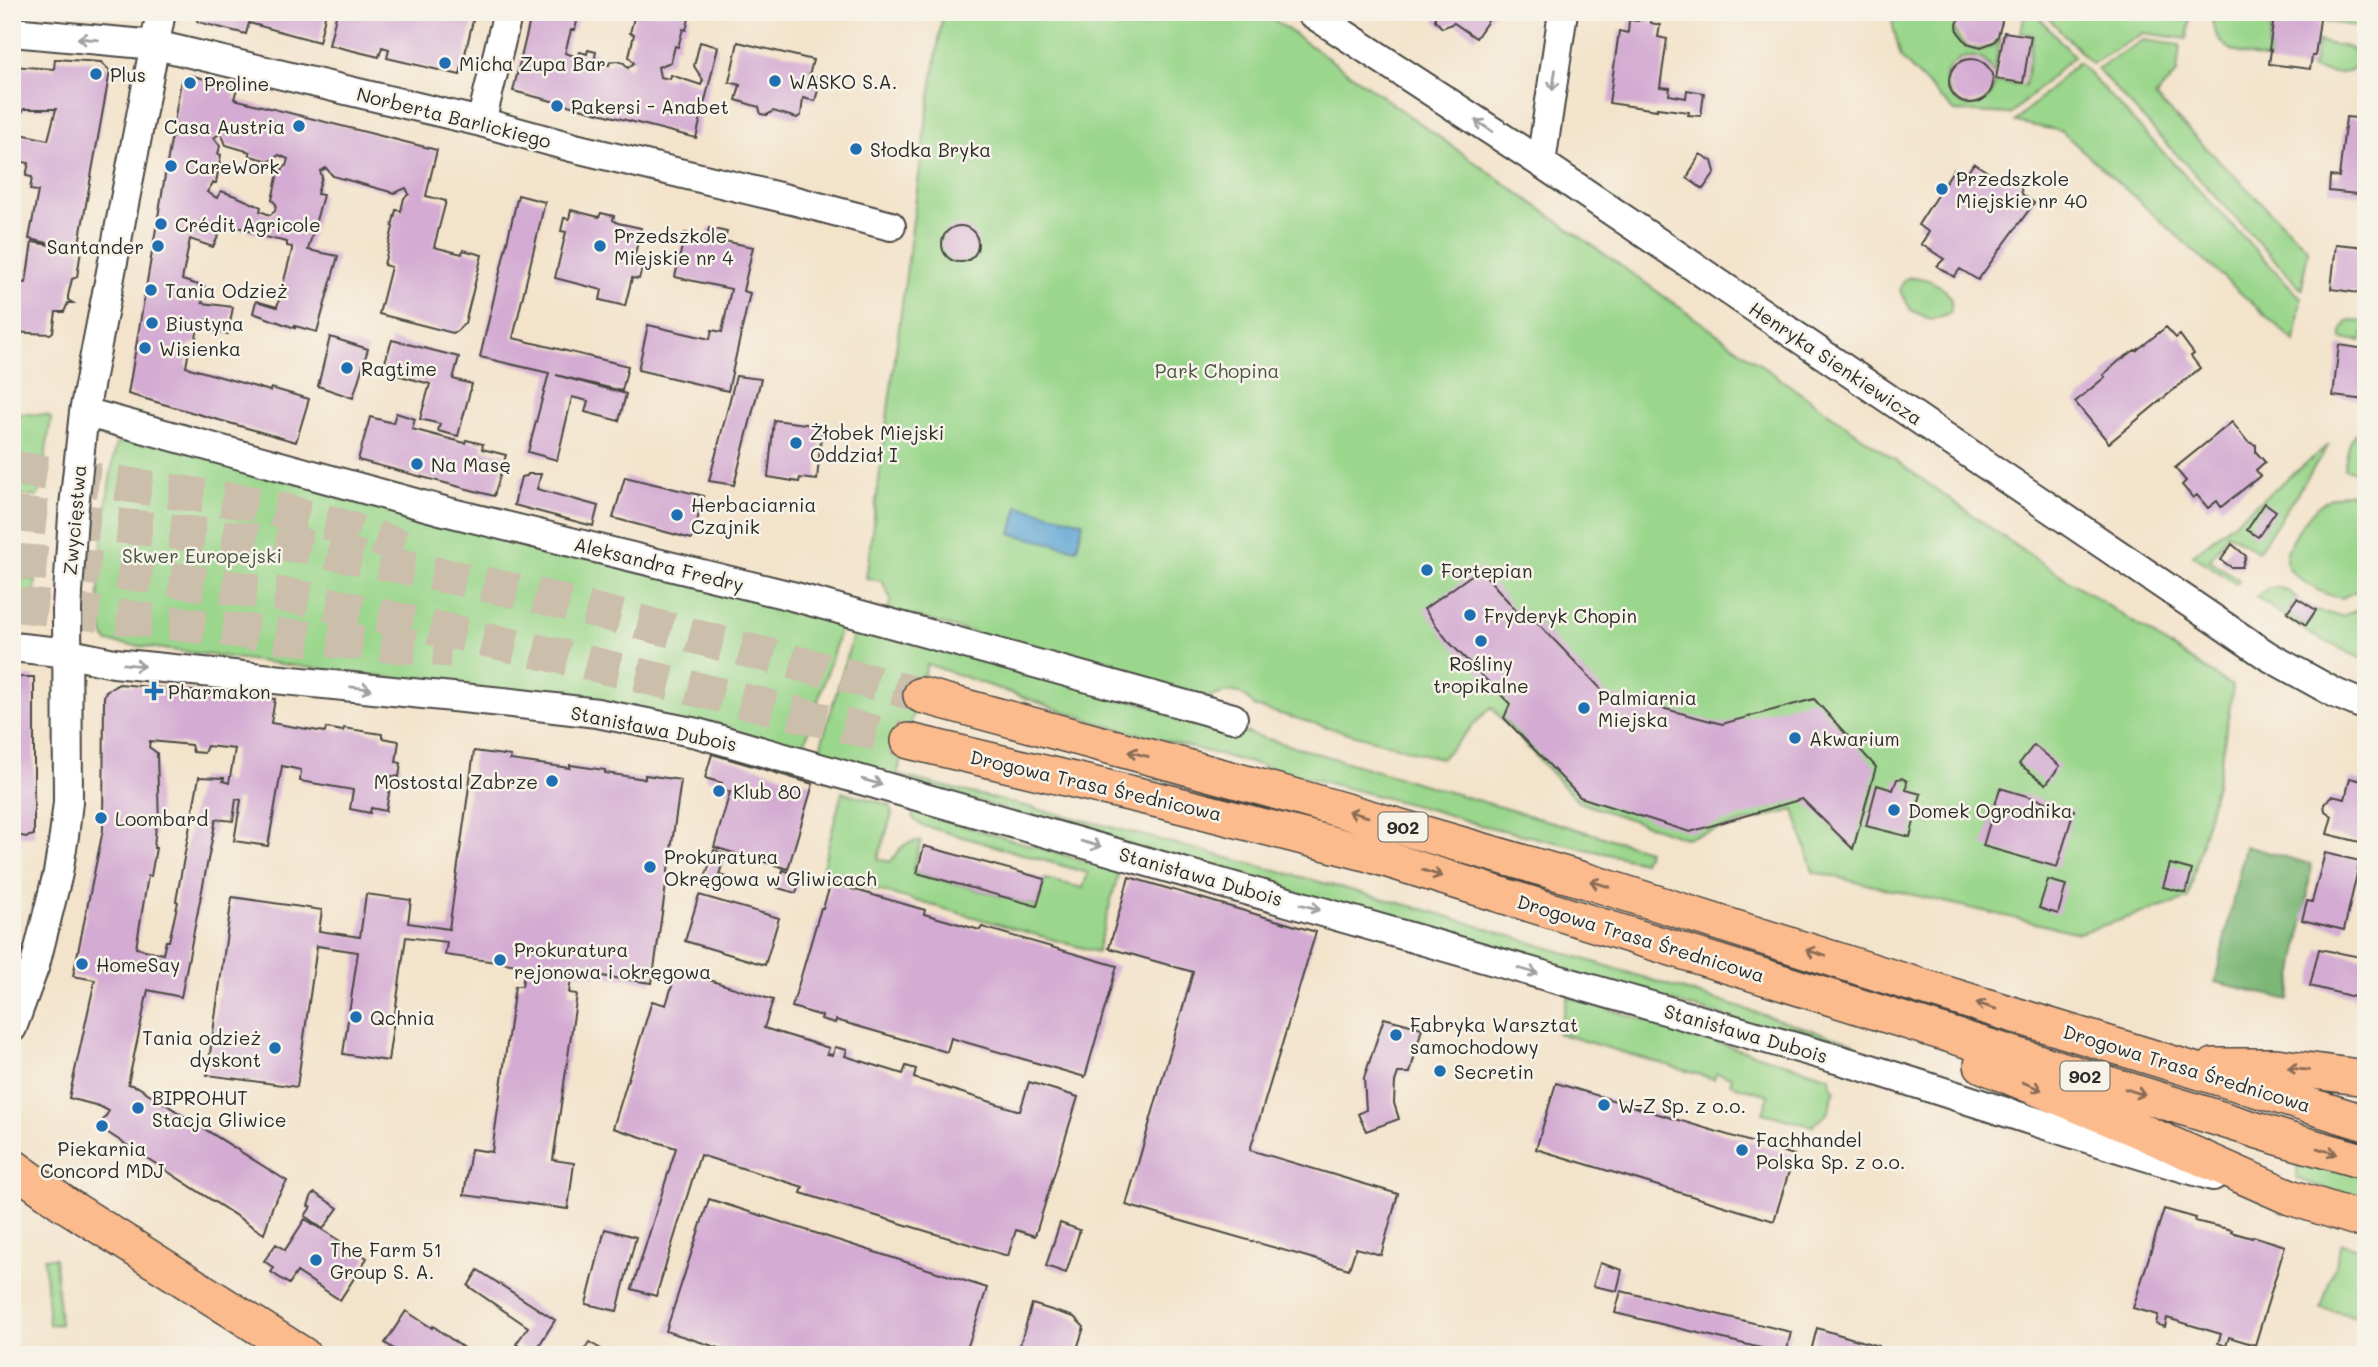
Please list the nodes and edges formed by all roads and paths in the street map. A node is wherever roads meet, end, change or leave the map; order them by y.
1 (161, 12) edge
2 (508, 12) edge
3 (1310, 12) edge
4 (1563, 12) edge
5 (12, 32) edge
6 (156, 45) junction
7 (481, 122) junction
8 (1541, 163) junction
9 (891, 226) dead end
10 (84, 412) junction
11 (12, 647) edge
12 (67, 654) junction
13 (921, 695) tunnel mouth
14 (2366, 705) edge
15 (1233, 718) dead end
16 (909, 741) tunnel mouth
17 (1883, 1012) junction
18 (12, 1028) edge
19 (2179, 1066) junction
20 (2366, 1078) edge
21 (2366, 1123) edge
22 (2366, 1162) edge
23 (12, 1166) edge
24 (2290, 1198) junction
25 (2366, 1221) edge
26 (303, 1355) edge

1 - 6 street, Zwycięstwa
2 - 7 street
8 -> 3 street, Henryka Sienkiewicza
4 -> 8 street
6 -> 5 street, Norberta Barlickiego
6 - 7 street, Norberta Barlickiego
6 - 10 street, Zwycięstwa
7 - 9 street, Norberta Barlickiego
8 - 14 street, Henryka Sienkiewicza
10 - 12 street, Zwycięstwa
10 - 15 street, Aleksandra Fredry
11 - 12 street, Stanisława Dubois
12 - 18 street, Zwycięstwa
12 -> 24 street, Stanisława Dubois
19 -> 13 main road, Drogowa Trasa Średnicowa / 902
16 -> 17 main road, Drogowa Trasa Średnicowa / 902
17 -> 22 main road, Drogowa Trasa Średnicowa / 902
17 -> 24 main road
20 -> 19 main road
19 - 21 main road, Drogowa Trasa Średnicowa / 902
23 - 26 main road
24 - 25 main road, Stanisława Dubois

